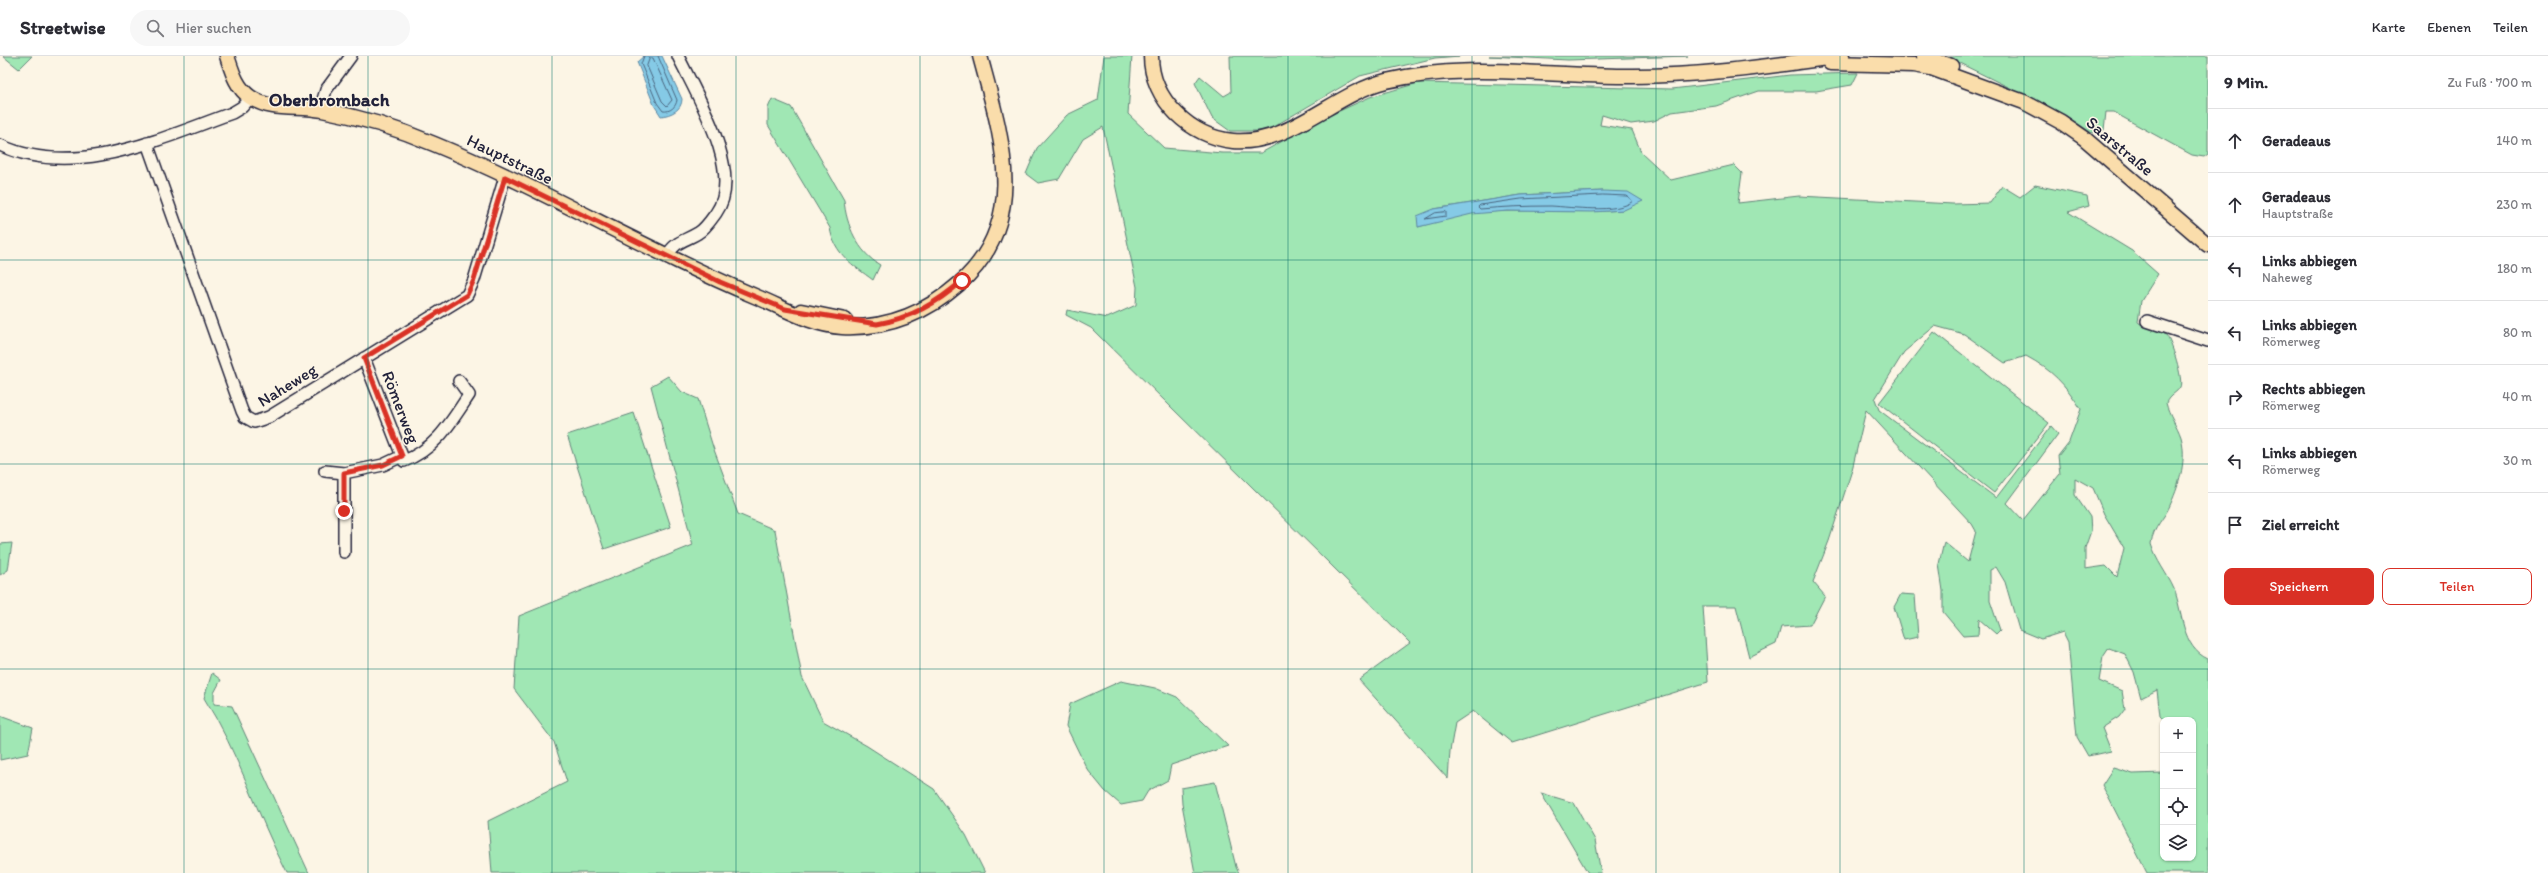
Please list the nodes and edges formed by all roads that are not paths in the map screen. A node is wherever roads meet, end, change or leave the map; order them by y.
1 (227, 56) edge
2 (351, 56) edge
3 (678, 56) edge
4 (980, 56) edge
5 (1151, 56) edge
6 (1842, 56) edge
7 (1924, 56) edge
8 (1811, 61) junction
9 (1999, 91) junction
10 (251, 97) junction
11 (320, 109) junction
12 (147, 143) junction
13 (0, 145) edge
14 (505, 177) junction
15 (2208, 245) edge
16 (668, 256) junction
17 (2147, 321) dead end
18 (2208, 341) edge
19 (364, 358) junction
20 (459, 381) dead end
21 (402, 456) junction
22 (325, 471) dead end
23 (344, 473) junction
24 (344, 552) dead end

1 - 10 main road, Hauptstraße
2 - 11 street
3 - 16 street
4 - 16 main road, Hauptstraße
5 - 8 main road
6 - 8 main road
7 - 9 main road
8 - 9 main road
9 - 15 main road, Saarstraße
10 - 11 main road, Hauptstraße
10 - 12 street
11 - 14 main road, Hauptstraße
12 - 13 street
12 - 19 street, Naheweg
14 - 16 main road, Hauptstraße
14 - 19 street, Naheweg
17 - 18 street
19 - 21 street, Römerweg
20 - 21 street
21 - 23 street, Römerweg
22 - 23 street, Römerweg
23 - 24 street

